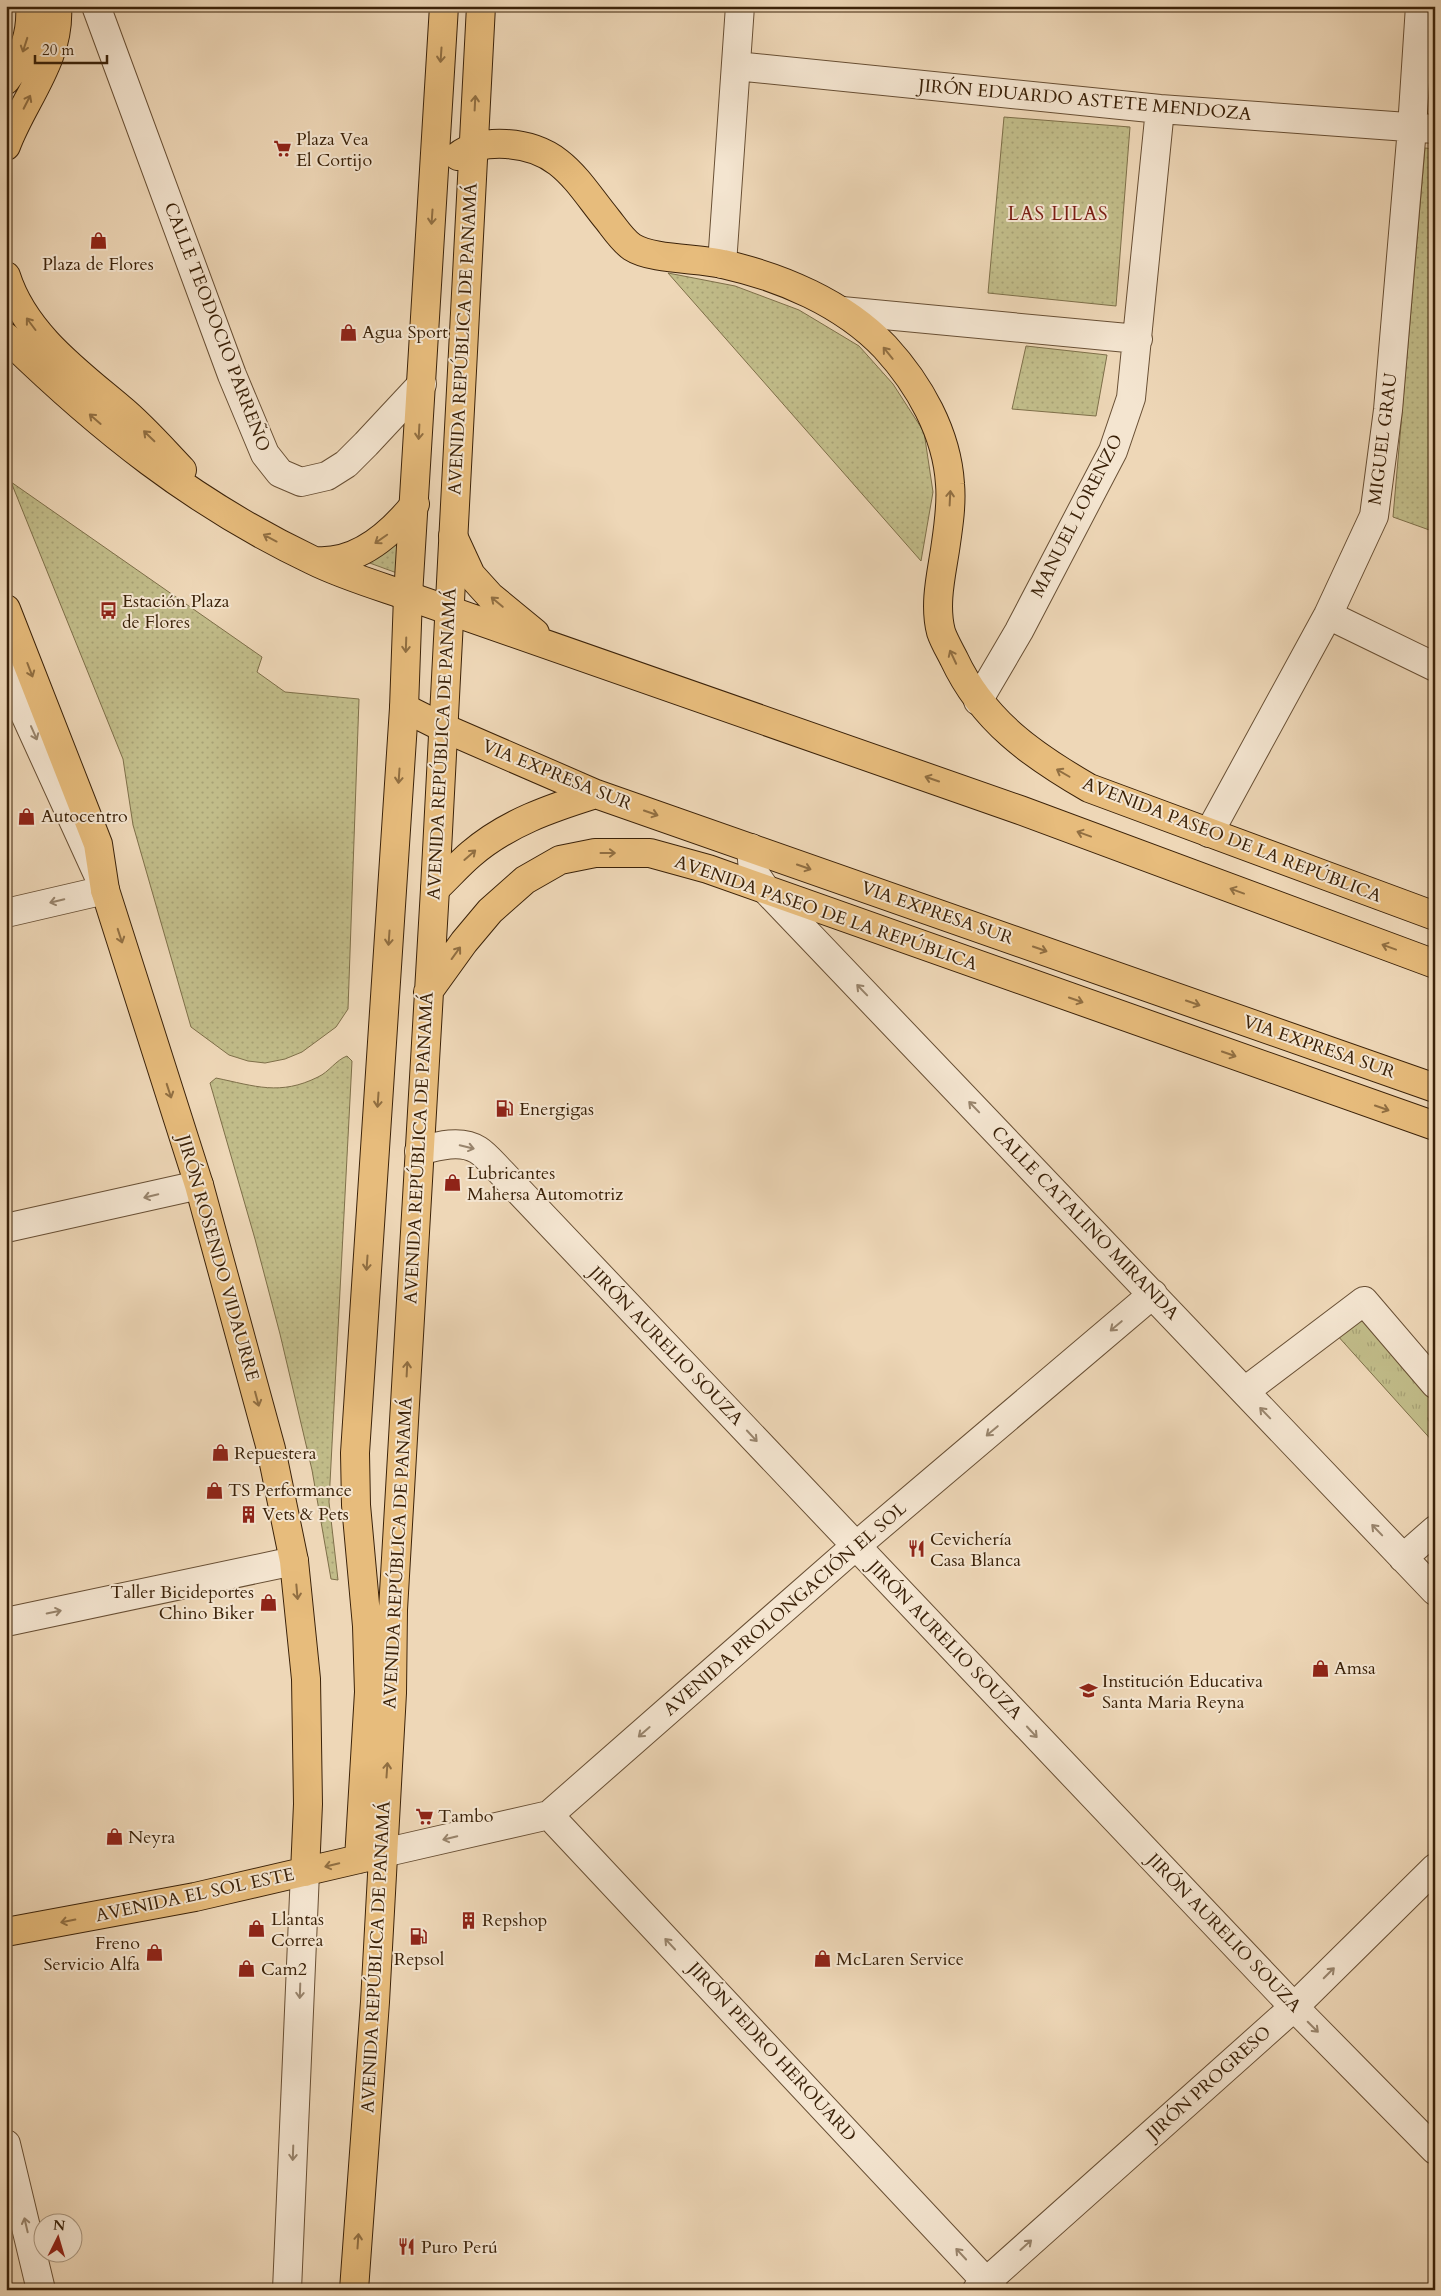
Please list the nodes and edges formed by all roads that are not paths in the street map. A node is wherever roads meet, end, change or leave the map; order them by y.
1 (30, 6) edge
2 (57, 6) edge
3 (96, 6) edge
4 (444, 6) edge
5 (481, 6) edge
6 (740, 6) edge
7 (1420, 6) edge
8 (736, 66) junction
9 (6, 80) edge
10 (1160, 109) junction
11 (1423, 129) edge
12 (6, 146) edge
13 (472, 147) junction
14 (434, 178) junction
15 (722, 264) junction
16 (6, 276) edge
17 (842, 311) junction
18 (6, 337) edge
19 (1138, 339) junction
20 (422, 384) junction
21 (415, 504) junction
22 (218, 510) junction
23 (453, 536) junction
24 (313, 561) junction
25 (408, 596) junction
26 (6, 608) edge
27 (449, 611) junction
28 (1328, 615) junction
29 (548, 644) junction
30 (1435, 667) edge
31 (6, 673) edge
32 (978, 702) junction
33 (404, 708) junction
34 (444, 728) junction
35 (596, 794) junction
36 (1209, 833) junction
37 (751, 848) junction
38 (435, 889) junction
39 (105, 890) junction
40 (766, 890) junction
41 (6, 913) edge
42 (1435, 916) edge
43 (1435, 964) edge
44 (428, 993) junction
45 (1435, 1088) edge
46 (1435, 1126) edge
47 (420, 1151) junction
48 (199, 1185) junction
49 (6, 1228) edge
50 (1153, 1294) junction
51 (1435, 1384) edge
52 (1245, 1391) junction
53 (1435, 1530) edge
54 (856, 1546) junction
55 (1403, 1558) junction
56 (294, 1561) junction
57 (1435, 1591) edge
58 (6, 1622) edge
59 (549, 1815) junction
60 (371, 1856) junction
61 (1435, 1868) edge
62 (304, 1872) junction
63 (6, 1932) edge
64 (1294, 2007) junction
65 (6, 2144) edge
66 (1435, 2150) edge
67 (985, 2287) edge
68 (41, 2290) edge
69 (287, 2290) edge
70 (354, 2290) edge

1 -> 9 main road
12 -> 2 main road
3 - 20 street, CALLE TEODOCIO PARREÑO
4 -> 14 main road, AVENIDA REPÚBLICA DE PANAMÁ
13 -> 5 main road, AVENIDA REPÚBLICA DE PANAMÁ
6 - 8 street
7 - 11 street, MIGUEL GRAU
8 - 10 street, JIRÓN EDUARDO ASTETE MENDOZA
8 - 15 street
10 - 11 street, JIRÓN EDUARDO ASTETE MENDOZA
10 - 19 street, MANUEL LORENZO
11 - 28 street, MIGUEL GRAU
13 - 14 main road, AVENIDA PASEO DE LA REPÚBLICA
13 - 15 main road, AVENIDA PASEO DE LA REPÚBLICA
13 - 23 main road, AVENIDA REPÚBLICA DE PANAMÁ
14 -> 20 main road, AVENIDA REPÚBLICA DE PANAMÁ
15 - 17 main road, AVENIDA PASEO DE LA REPÚBLICA
22 -> 16 main road
17 - 19 street
32 -> 17 main road, AVENIDA PASEO DE LA REPÚBLICA
22 -> 18 main road
19 - 32 street, MANUEL LORENZO
20 -> 21 main road, AVENIDA REPÚBLICA DE PANAMÁ
21 -> 24 main road
21 - 25 main road, AVENIDA REPÚBLICA DE PANAMÁ
24 -> 22 main road
23 - 27 main road, AVENIDA REPÚBLICA DE PANAMÁ
29 -> 23 main road
24 - 25 main road
25 - 27 main road
25 -> 33 main road, AVENIDA REPÚBLICA DE PANAMÁ
26 -> 39 main road
27 - 29 main road
27 - 34 main road, AVENIDA REPÚBLICA DE PANAMÁ
28 - 30 street
28 - 36 street, MIGUEL GRAU
43 -> 29 main road
31 -> 39 street, JIRÓN ROSENDO VIDAURRE
36 -> 32 main road, AVENIDA PASEO DE LA REPÚBLICA
33 - 34 main road, VIA EXPRESA SUR
33 -> 60 main road, AVENIDA REPÚBLICA DE PANAMÁ
34 - 35 main road, VIA EXPRESA SUR
34 - 38 main road, AVENIDA REPÚBLICA DE PANAMÁ
35 -> 37 main road, VIA EXPRESA SUR
38 -> 35 main road
36 - 42 main road, AVENIDA PASEO DE LA REPÚBLICA
37 - 40 street, CALLE CATALINO MIRANDA
37 -> 45 main road, VIA EXPRESA SUR
38 - 44 main road, AVENIDA REPÚBLICA DE PANAMÁ
39 -> 41 street
39 -> 48 main road, JIRÓN ROSENDO VIDAURRE
44 -> 40 main road, AVENIDA PASEO DE LA REPÚBLICA
40 -> 46 main road, AVENIDA PASEO DE LA REPÚBLICA
50 -> 40 street, CALLE CATALINO MIRANDA
44 - 47 main road, AVENIDA REPÚBLICA DE PANAMÁ
47 -> 54 street, JIRÓN AURELIO SOUZA
60 -> 47 main road, AVENIDA REPÚBLICA DE PANAMÁ
48 -> 49 street
48 -> 56 main road, JIRÓN ROSENDO VIDAURRE
50 - 52 street, CALLE CATALINO MIRANDA
50 -> 54 street, AVENIDA PROLONGACIÓN EL SOL
51 - 52 street
55 -> 52 street, CALLE CATALINO MIRANDA
53 - 55 street
54 -> 59 street, AVENIDA PROLONGACIÓN EL SOL
54 -> 64 street, JIRÓN AURELIO SOUZA
55 - 57 street, CALLE CATALINO MIRANDA
58 -> 56 street
56 -> 62 main road, JIRÓN ROSENDO VIDAURRE
59 -> 60 street, AVENIDA PROLONGACIÓN EL SOL
67 -> 59 street, JIRÓN PEDRO HEROUARD
60 -> 62 main road, AVENIDA EL SOL ESTE
70 -> 60 main road, AVENIDA REPÚBLICA DE PANAMÁ
64 -> 61 street, JIRÓN PROGRESO
62 -> 63 main road, AVENIDA EL SOL ESTE
62 -> 69 street
64 -> 66 street, JIRÓN AURELIO SOUZA
67 -> 64 street, JIRÓN PROGRESO
68 -> 65 street

